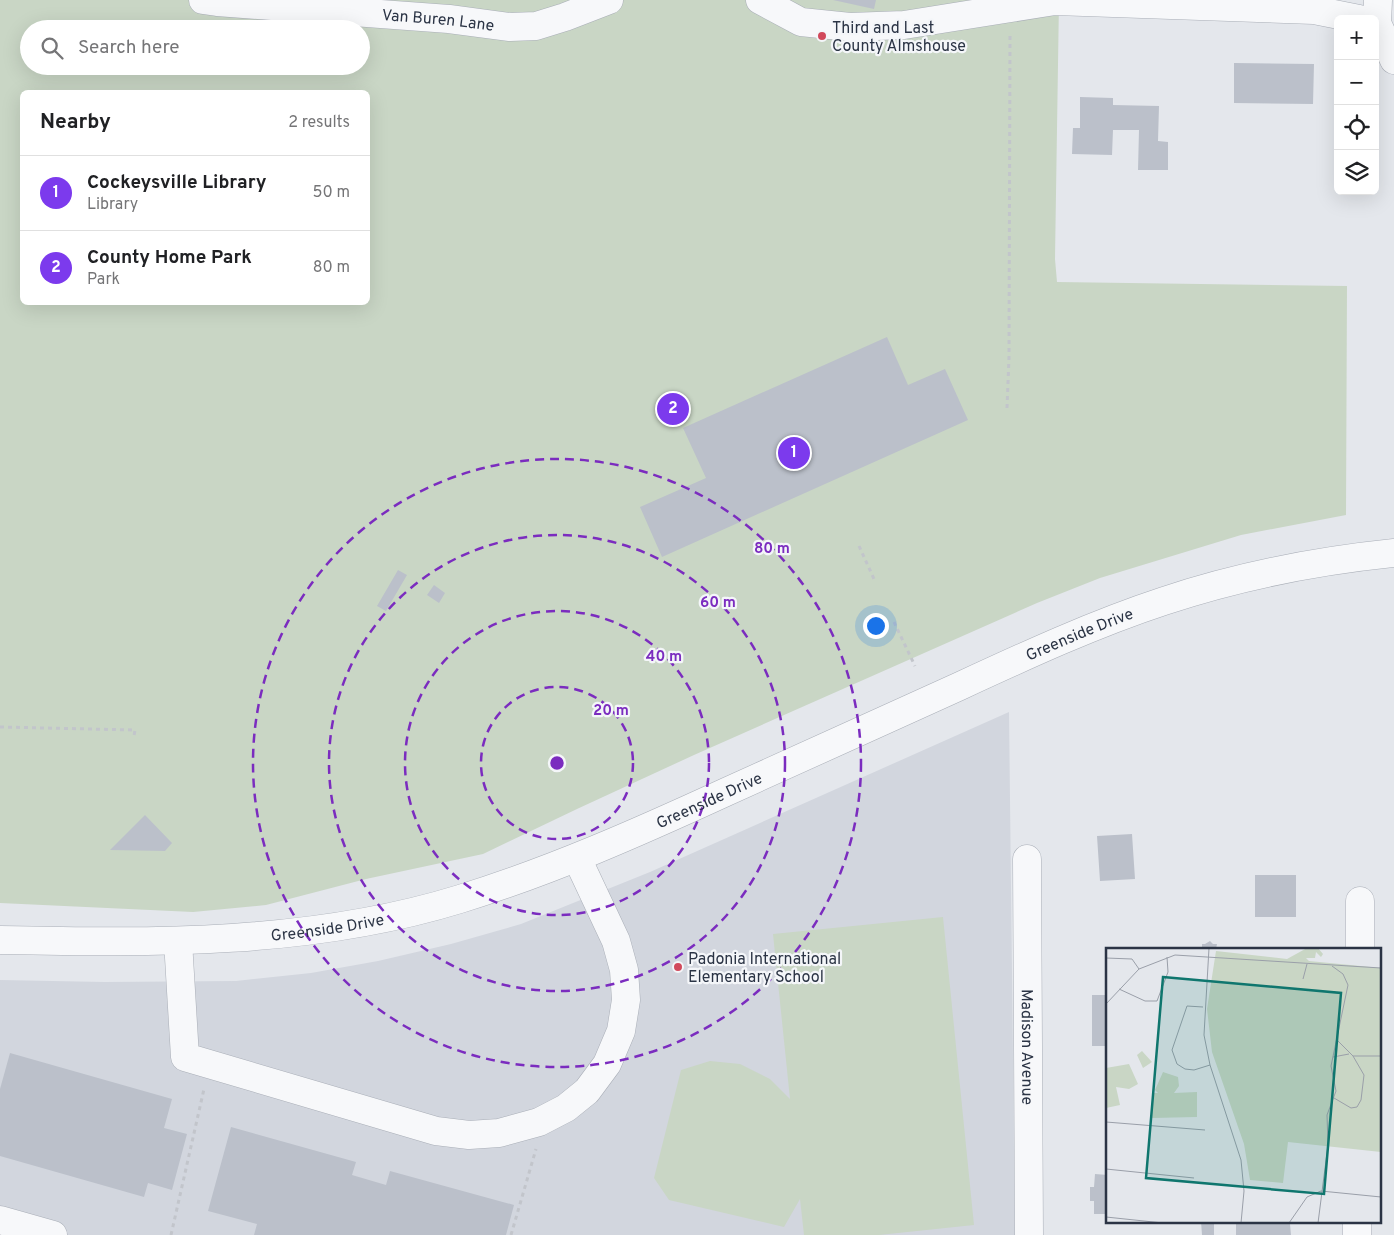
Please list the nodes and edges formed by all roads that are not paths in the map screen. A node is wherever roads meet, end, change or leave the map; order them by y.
1 (203, 0) edge
2 (609, 0) edge
3 (760, 0) edge
4 (326, 5) edge
5 (446, 10) edge
6 (1359, 15) edge
7 (1379, 22) edge
8 (1394, 60) edge
9 (1394, 552) edge
10 (578, 858) junction
11 (1026, 859) dead end
12 (1360, 901) dead end
13 (0, 940) edge
14 (178, 941) junction
15 (1360, 948) edge
16 (0, 1220) edge
17 (1357, 1222) edge
18 (54, 1235) edge
19 (1029, 1235) edge
20 (1357, 1235) edge

1 - 4 street, Van Buren Lane
2 - 5 street, Van Buren Lane
3 - 6 street
4 - 5 street, Van Buren Lane
7 - 8 street
9 - 10 street, Greenside Drive
10 - 14 street, Greenside Drive
10 - 14 street
11 - 19 street, Madison Avenue
12 - 15 street
13 - 14 street, Greenside Drive
16 - 18 street
17 - 20 street

